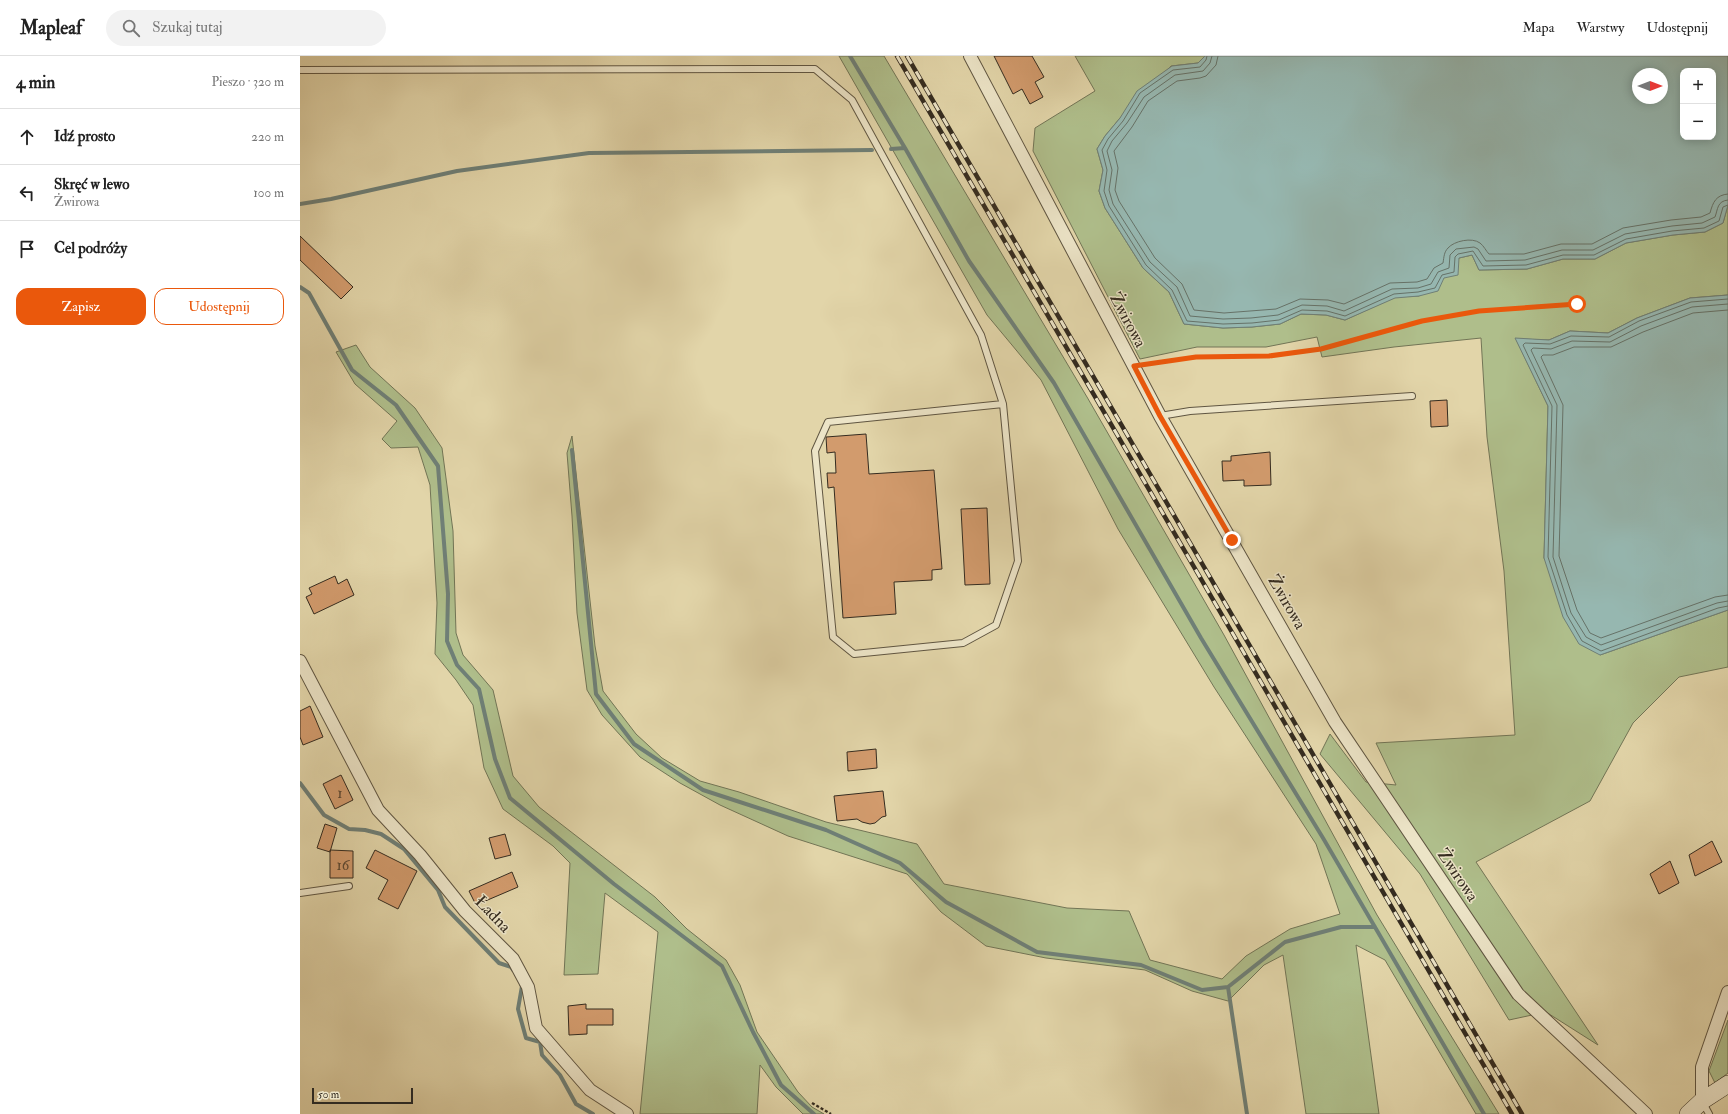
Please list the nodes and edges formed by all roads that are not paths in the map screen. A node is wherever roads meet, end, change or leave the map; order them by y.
1 (970, 56) edge
2 (300, 70) edge
3 (1412, 396) dead end
4 (1003, 404) junction
5 (1160, 416) junction
6 (300, 661) edge
7 (349, 886) dead end
8 (300, 893) edge
9 (1728, 992) edge
10 (1728, 1084) edge
11 (1705, 1108) edge
12 (628, 1114) edge
13 (1646, 1114) edge
14 (1688, 1114) edge

1 - 5 street, Żwirowa
2 - 4 lane
3 - 5 lane
4 - 4 lane
5 - 13 street, Żwirowa
6 - 12 street, Ładna
7 - 8 lane
9 - 11 street
10 - 11 street
11 - 14 street

